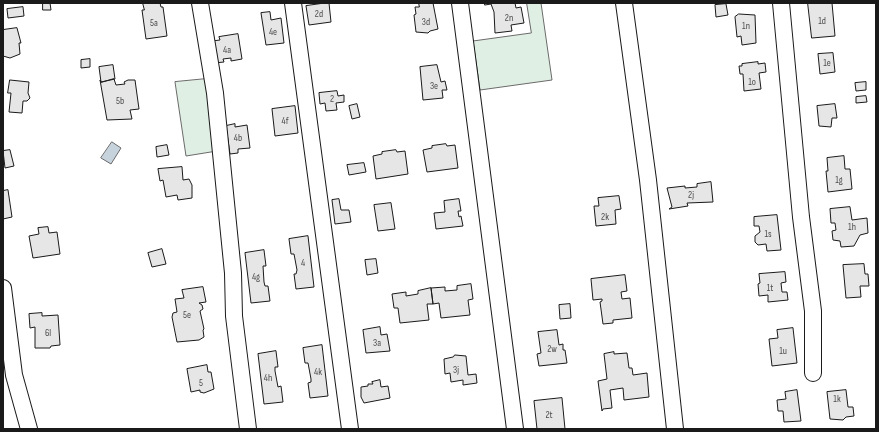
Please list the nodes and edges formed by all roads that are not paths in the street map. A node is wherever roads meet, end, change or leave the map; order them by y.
1 (200, 3) edge
2 (293, 3) edge
3 (460, 3) edge
4 (624, 3) edge
5 (781, 3) edge
6 (3, 288) edge
7 (813, 373) dead end
8 (29, 429) edge
9 (248, 429) edge
10 (350, 429) edge
11 (515, 429) edge
12 (675, 429) edge

1 - 9 street
2 - 10 street
3 - 11 street
4 - 12 street
5 - 7 street
6 - 8 street

